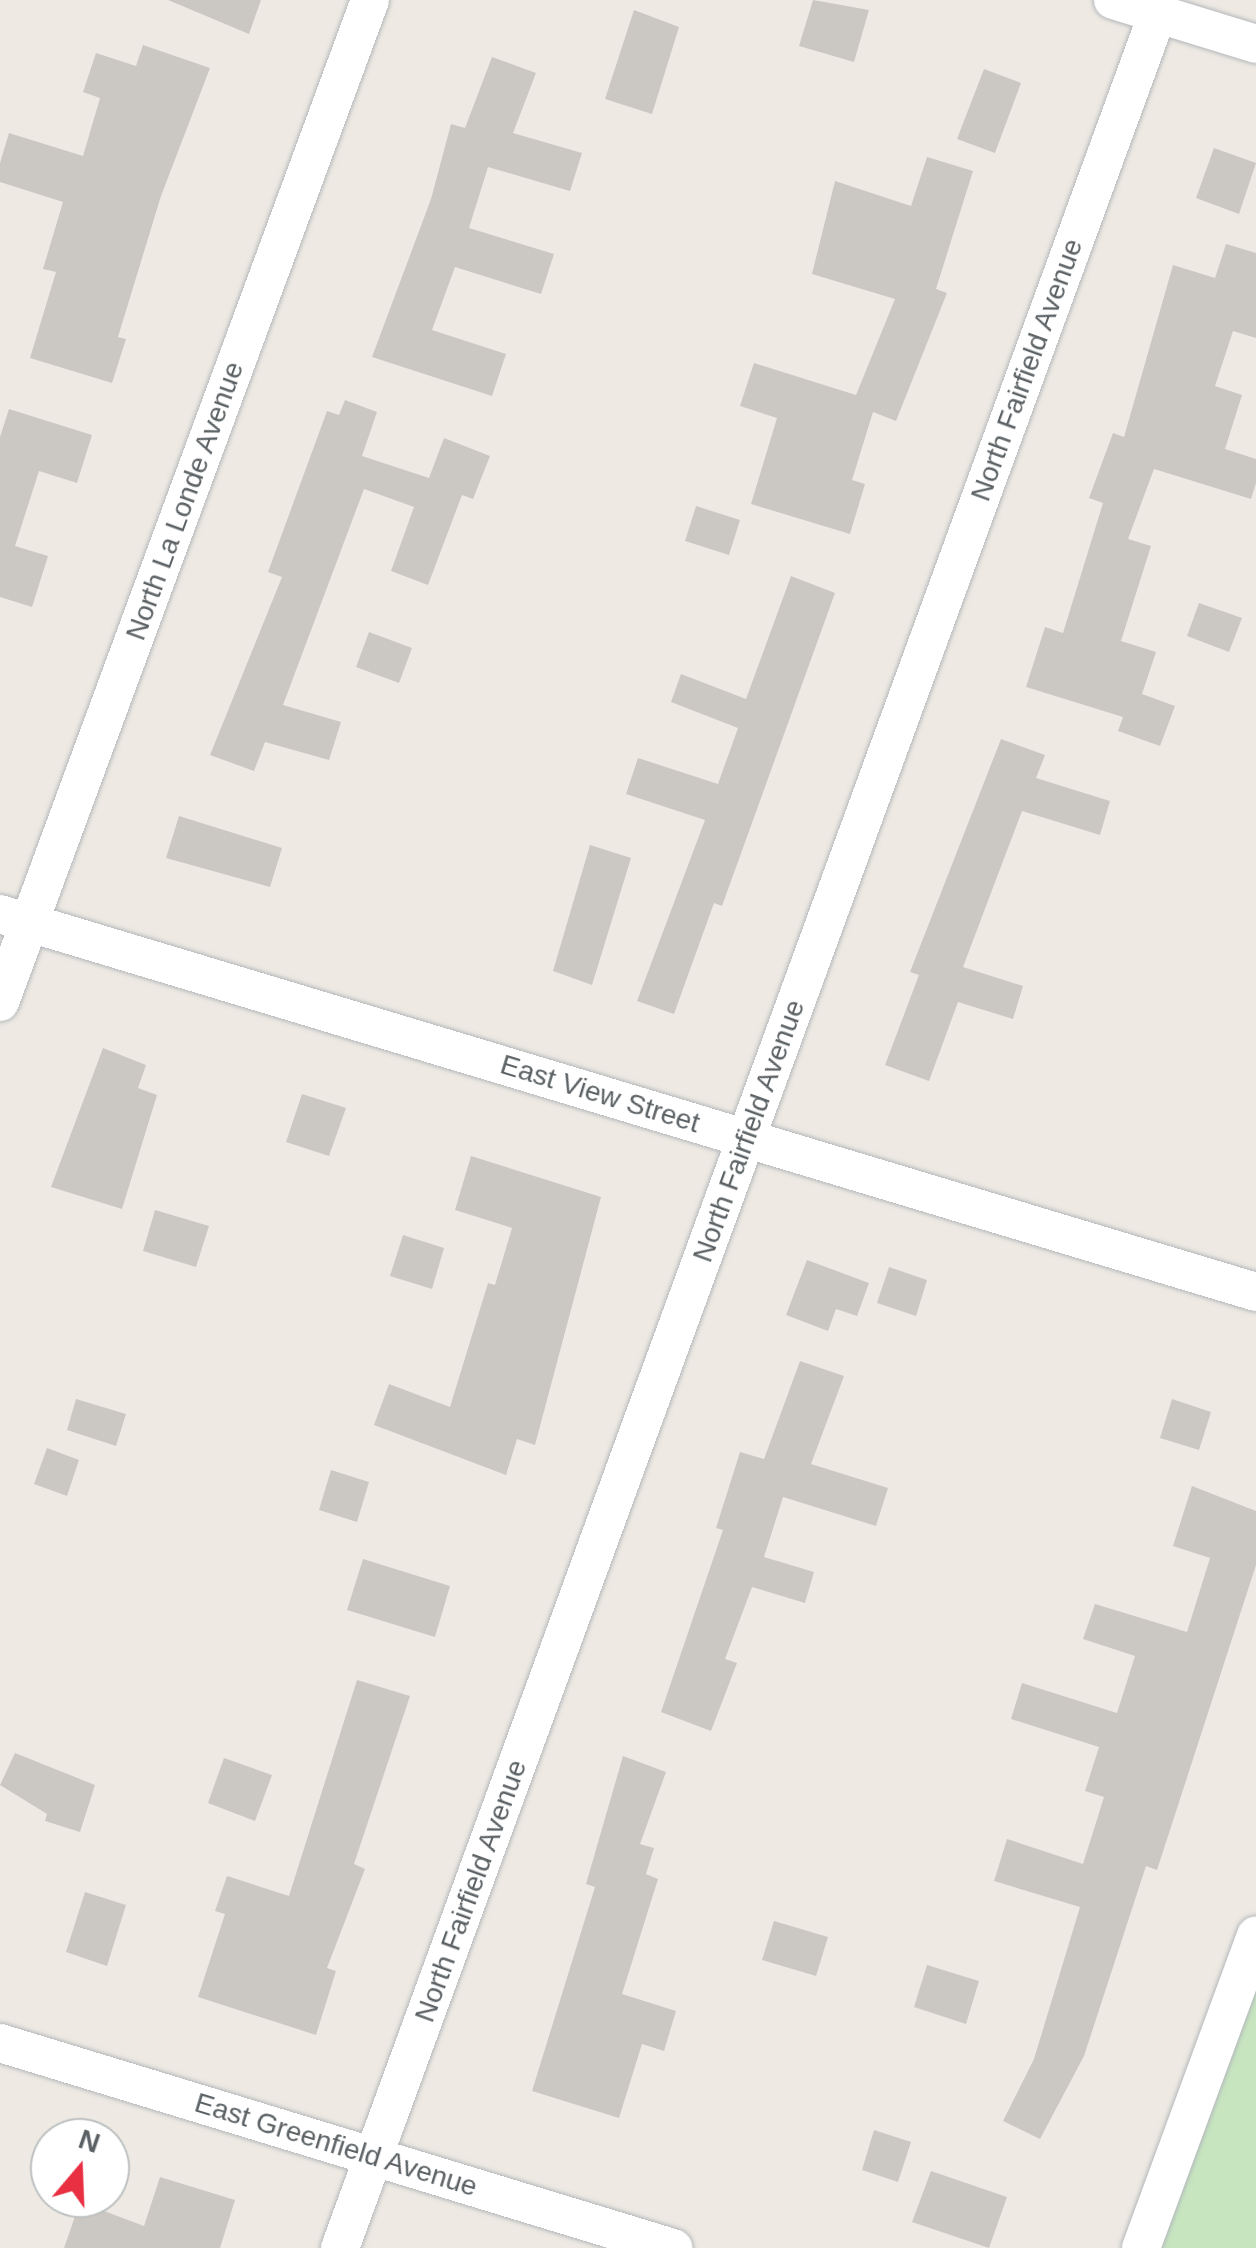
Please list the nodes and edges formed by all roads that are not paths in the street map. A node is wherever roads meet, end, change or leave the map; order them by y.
1 (370, 0) edge
2 (1113, 0) edge
3 (1158, 13) junction
4 (1256, 44) edge
5 (14, 919) edge
6 (0, 1002) edge
7 (747, 1138) junction
8 (1256, 1292) edge
9 (1256, 1935) edge
10 (0, 2043) edge
11 (374, 2156) junction
12 (340, 2248) edge
13 (672, 2248) edge
14 (1141, 2248) edge

1 - 5 street, North La Londe Avenue
2 - 3 street
3 - 4 street
3 - 7 street, North Fairfield Avenue
5 - 6 street, North La Londe Avenue
5 - 7 street, East View Street
7 - 8 street, East View Street
7 - 11 street, North Fairfield Avenue
9 - 14 street
10 - 11 street, East Greenfield Avenue
11 - 12 street, North Fairfield Avenue
11 - 13 street, East Greenfield Avenue

